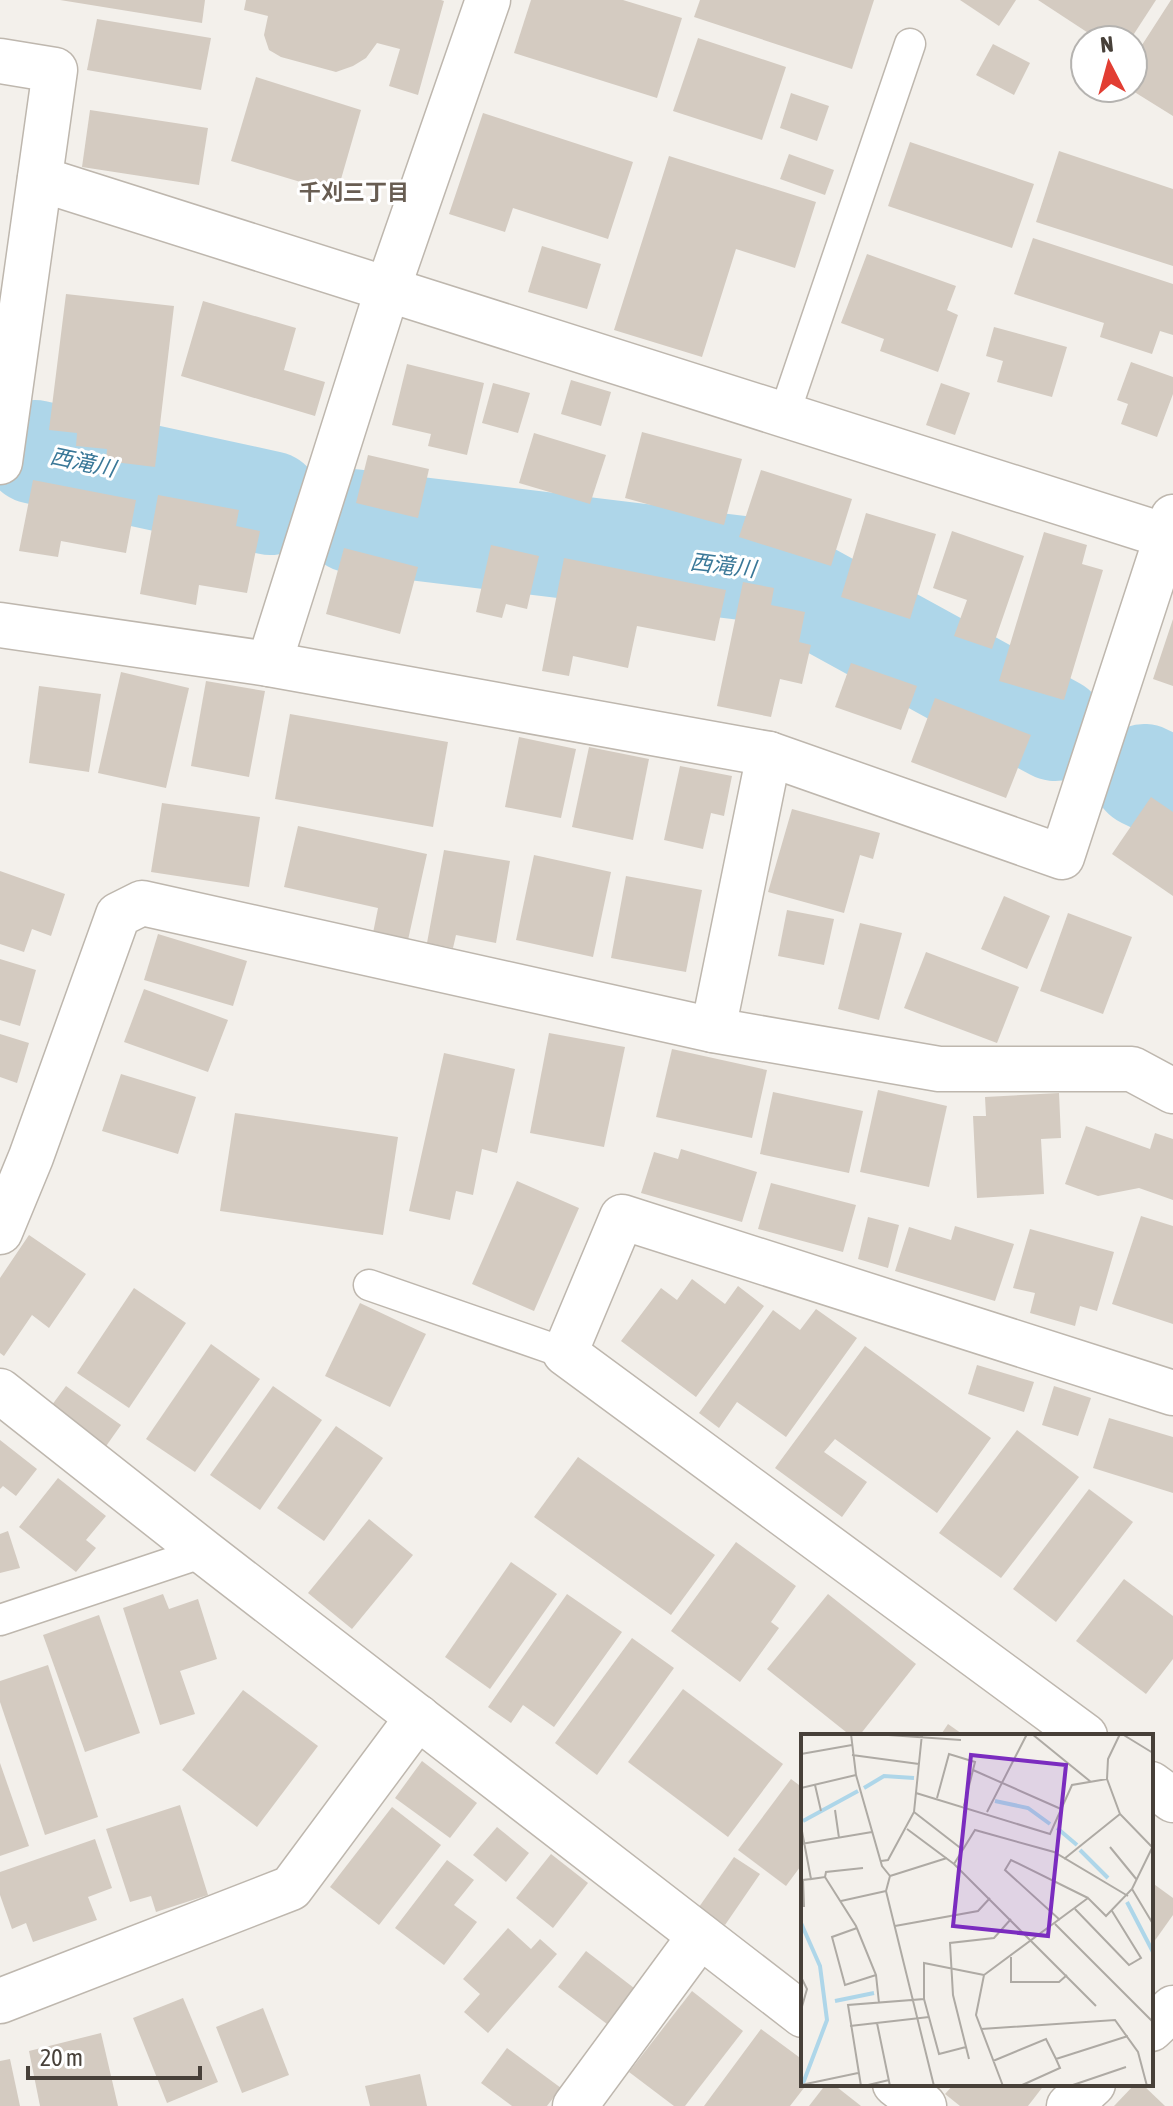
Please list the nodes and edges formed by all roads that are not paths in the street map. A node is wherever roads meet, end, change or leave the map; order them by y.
1 (488, 0) edge
2 (910, 44) dead end
3 (0, 61) edge
4 (40, 179) junction
5 (388, 288) junction
6 (784, 415) junction
7 (0, 462) edge
8 (1170, 527) edge
9 (0, 625) edge
10 (269, 664) junction
11 (769, 754) junction
12 (713, 1030) junction
13 (1173, 1091) edge
14 (15, 1149) edge
15 (0, 1232) edge
16 (369, 1285) dead end
17 (565, 1353) junction
18 (0, 1391) edge
19 (1173, 1393) edge
20 (204, 1552) junction
21 (0, 1620) edge
22 (418, 1717) junction
23 (1082, 1734) edge
24 (1153, 1785) edge
25 (1173, 1800) edge
26 (700, 1936) junction
27 (0, 2001) edge
28 (1173, 2008) edge
29 (801, 2013) edge
30 (1153, 2027) edge
31 (898, 2086) edge
32 (1091, 2086) edge
33 (575, 2106) edge
34 (924, 2106) edge
35 (1069, 2106) edge

1 - 5 street
2 - 6 lane
3 - 4 street
4 - 5 street
4 - 7 street
5 - 6 street
5 - 10 street
6 - 8 street
8 - 11 street
9 - 10 street
10 - 11 street
11 - 12 street
12 - 13 street
12 - 14 street
14 - 15 street
16 - 17 lane
17 - 19 street
17 - 23 street
18 - 20 street
20 - 21 lane
20 - 22 street
22 - 26 street
22 - 27 street
24 - 25 street
26 - 29 street
26 - 33 street
28 - 30 street
31 - 34 street
32 - 35 street

